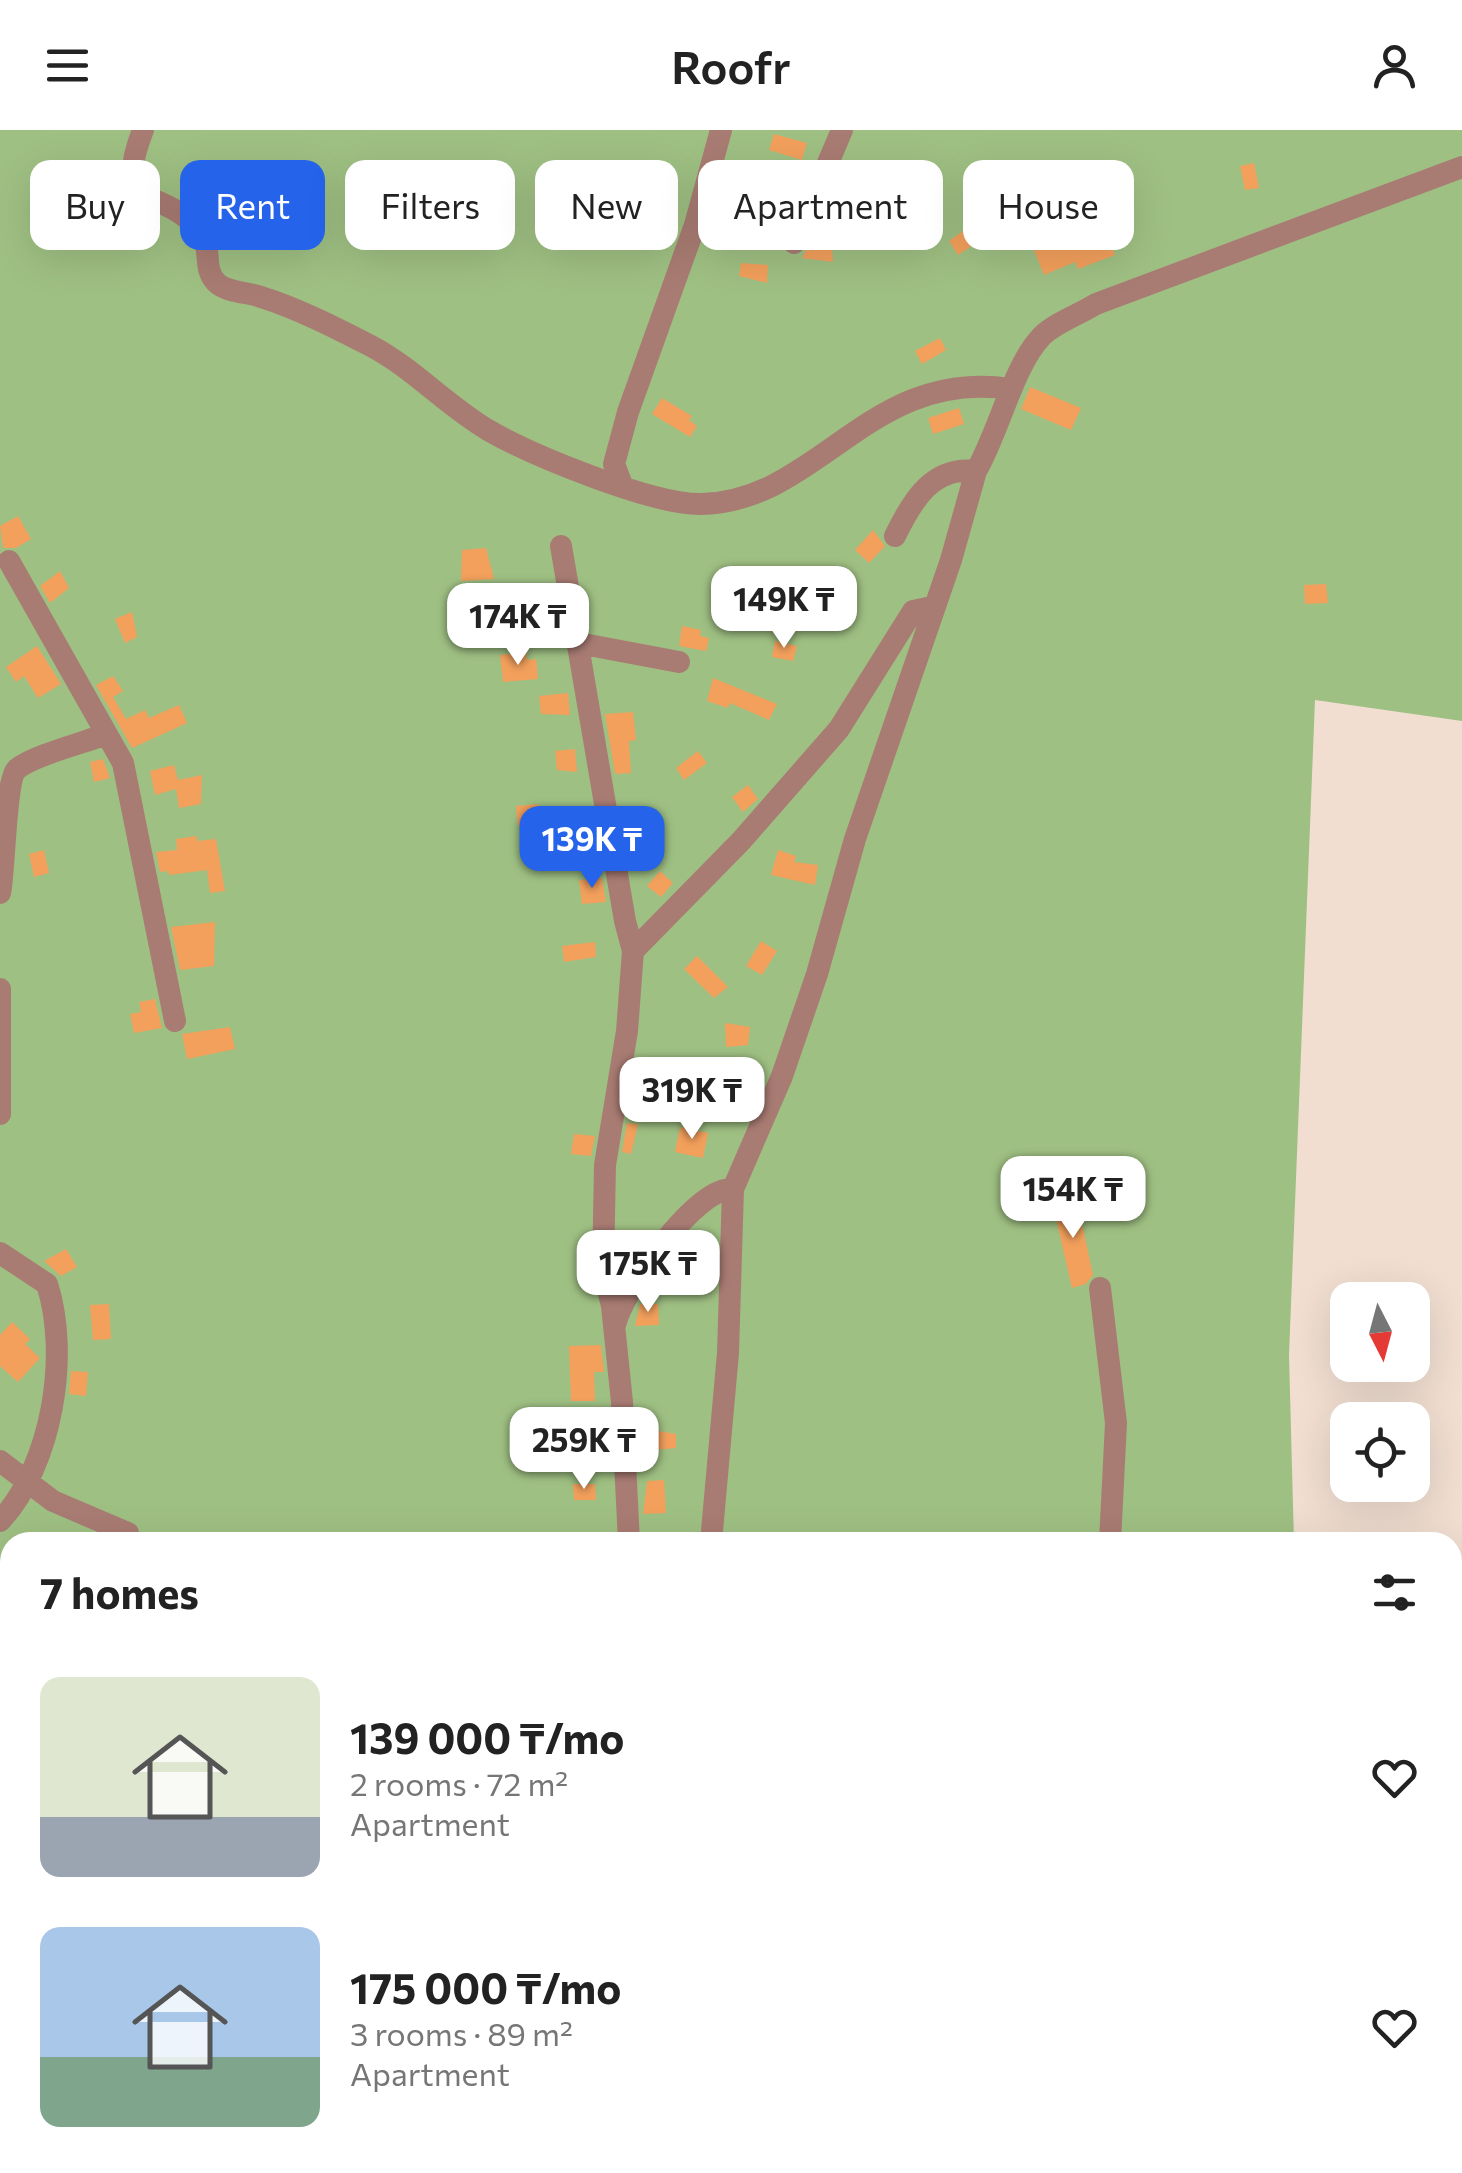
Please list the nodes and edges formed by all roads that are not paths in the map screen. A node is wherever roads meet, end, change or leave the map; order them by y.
1 (143, 130) edge
2 (721, 130) edge
3 (842, 130) edge
4 (829, 160) edge
5 (1462, 168) edge
6 (1011, 389) junction
7 (976, 471) junction
8 (622, 485) junction
9 (895, 536) dead end
10 (561, 546) dead end
11 (9, 561) dead end
12 (932, 607) junction
13 (578, 643) junction
14 (678, 662) dead end
15 (106, 734) junction
16 (0, 893) edge
17 (633, 951) junction
18 (0, 989) edge
19 (175, 1021) dead end
20 (0, 1114) edge
21 (733, 1189) junction
22 (0, 1253) edge
23 (1100, 1288) dead end
24 (614, 1330) junction
25 (0, 1461) edge
26 (28, 1484) junction
27 (0, 1520) edge
28 (126, 1532) edge
29 (628, 1532) edge
30 (712, 1532) edge
31 (1111, 1532) edge

1 - 8 street
2 - 8 street
3 - 4 street
5 - 6 street
6 - 7 street
6 - 8 street
7 - 9 street
7 - 12 street
10 - 13 street
11 - 15 street
12 - 17 street
12 - 21 street
13 - 14 street
13 - 17 street
15 - 16 street
15 - 19 street
17 - 24 street
18 - 20 street
21 - 24 street
21 - 30 street
22 - 26 street
23 - 31 street
24 - 29 street
25 - 26 street
26 - 27 street
26 - 28 street

